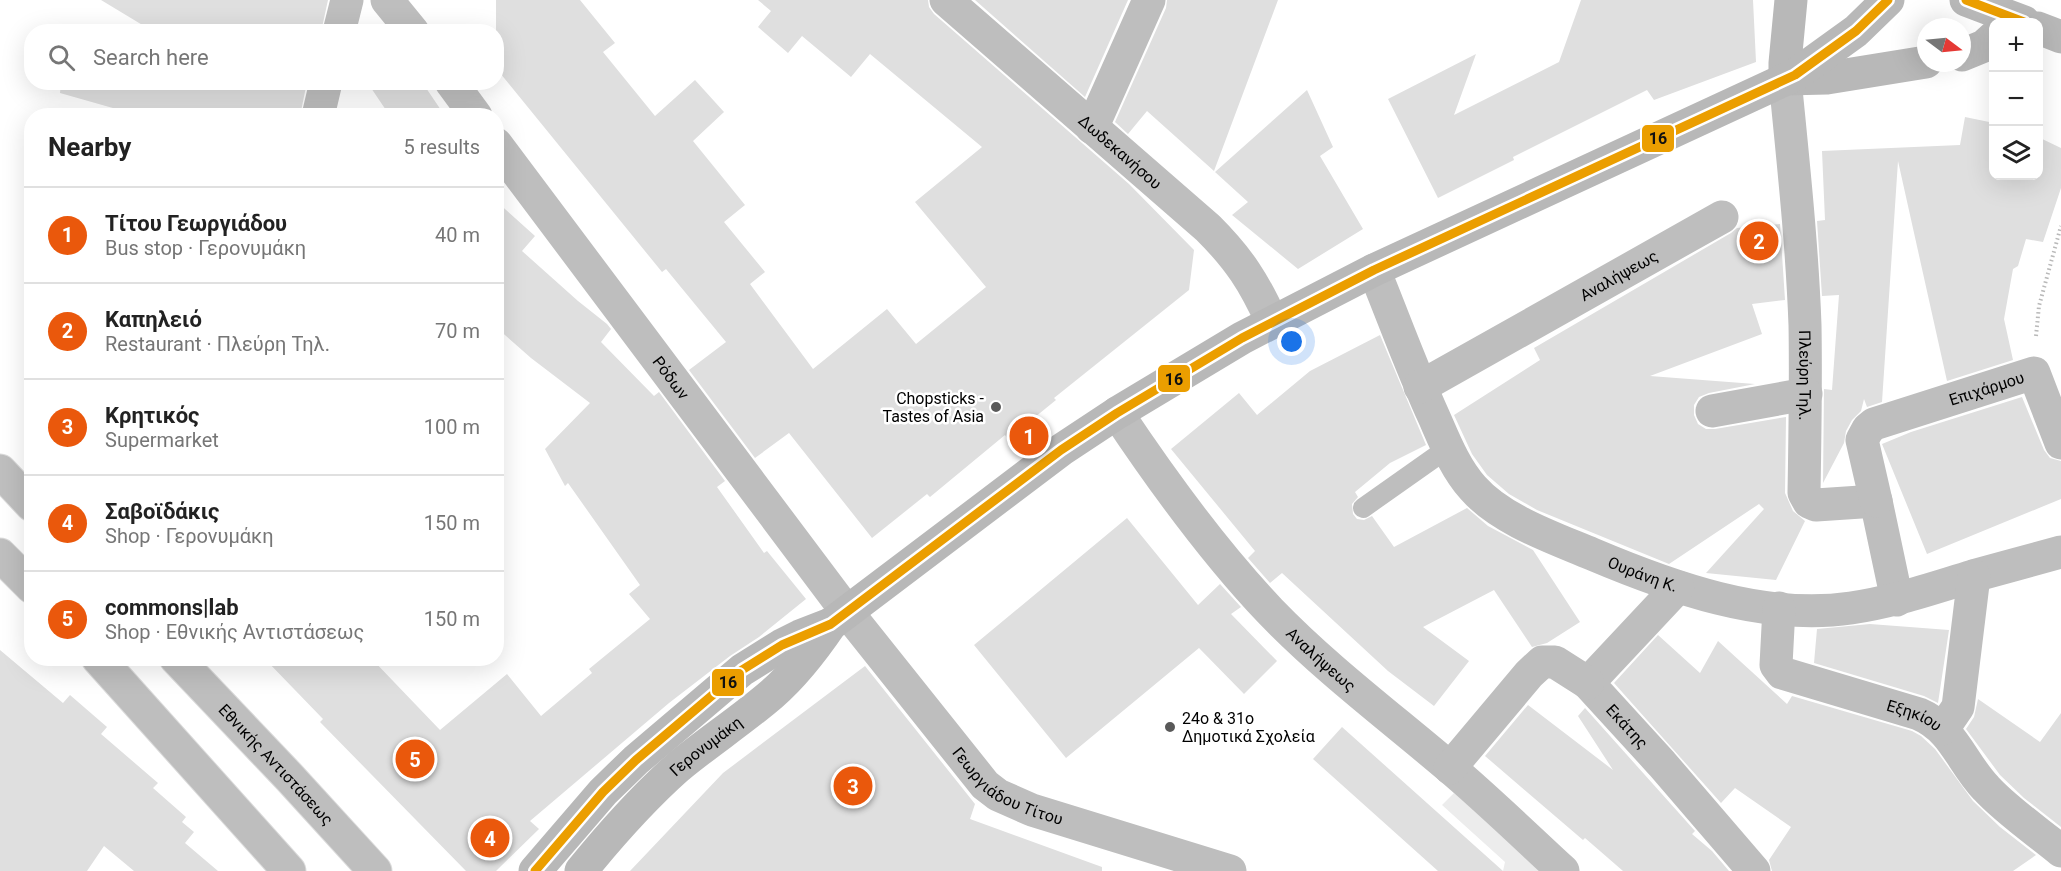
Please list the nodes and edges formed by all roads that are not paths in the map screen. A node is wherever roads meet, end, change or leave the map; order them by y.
1 (347, 0) edge
2 (387, 0) edge
3 (946, 0) edge
4 (1149, 0) edge
5 (1791, 0) edge
6 (1888, 0) edge
7 (1966, 0) edge
8 (1996, 18) edge
9 (341, 24) edge
10 (406, 24) edge
11 (2043, 30) edge
12 (2061, 37) edge
13 (1989, 41) edge
14 (1971, 51) edge
15 (1917, 63) edge
16 (1785, 79) junction
17 (324, 90) edge
18 (457, 90) edge
19 (320, 108) edge
20 (470, 108) edge
21 (1092, 128) junction
22 (504, 155) edge
23 (1722, 217) dead end
24 (1374, 270) junction
25 (1272, 322) junction
26 (1420, 387) junction
27 (1806, 394) junction
28 (1712, 411) dead end
29 (1117, 413) junction
30 (2061, 443) edge
31 (1448, 448) junction
32 (0, 471) edge
33 (24, 496) edge
34 (1876, 501) junction
35 (1363, 508) dead end
36 (2061, 552) edge
37 (0, 555) edge
38 (1974, 576) junction
39 (24, 579) edge
40 (1678, 587) junction
41 (1897, 600) junction
42 (1779, 608) junction
43 (839, 618) junction
44 (105, 666) edge
45 (184, 666) edge
46 (1588, 683) junction
47 (1943, 729) junction
48 (1450, 768) junction
49 (2061, 851) edge
50 (1154, 860) edge
51 (2061, 862) edge
52 (289, 871) edge
53 (375, 871) edge
54 (535, 871) edge
55 (581, 871) edge
56 (1230, 871) edge
57 (1563, 871) edge
58 (1754, 871) edge
59 (2049, 871) edge

1 - 9 street
2 - 10 street
3 - 21 street, Δωδεκανήσου
4 - 21 street
5 - 16 street
6 - 16 street, Γερονυμάκη
7 - 8 street
11 - 12 street
13 - 14 street
15 - 16 street
16 - 24 street, Γερονυμάκη
16 - 27 street, Πλεύρη Τηλ.
17 - 19 street
18 - 20 street
21 - 25 street, Δωδεκανήσου
22 - 43 street, Ρόδων
23 - 26 street, Αναλήψεως
24 - 25 street, Γερονυμάκη
24 - 26 street, Ουράνη Κ.
25 - 29 street, Γερονυμάκη
26 - 31 street, Ουράνη Κ.
27 - 28 street
27 - 34 street, Πλεύρη Τηλ.
29 - 43 street, Γερονυμάκη
29 - 48 street, Αναλήψεως
30 - 34 street, Επιχάρμου
31 - 35 lane
31 - 40 street, Ουράνη Κ.
32 - 33 street
34 - 41 street
36 - 38 street, Ουράνη Κ.
37 - 39 street
38 - 41 street, Ουράνη Κ.
38 - 47 street
40 - 42 street, Ουράνη Κ.
40 - 46 street
41 - 42 street, Ουράνη Κ.
42 - 47 street, Εξηκίου
43 - 50 street, Γεωργιάδου Τίτου
43 - 54 street, Γερονυμάκη
43 - 55 street, Γερονυμάκη
44 - 52 street
45 - 53 street, Εθνικής Αντιστάσεως
46 - 48 street, Εκάτης
46 - 58 street, Εκάτης
47 - 49 street, Εξηκίου
48 - 57 street, Αναλήψεως
50 - 56 street, Γεωργιάδου Τίτου
51 - 59 street

